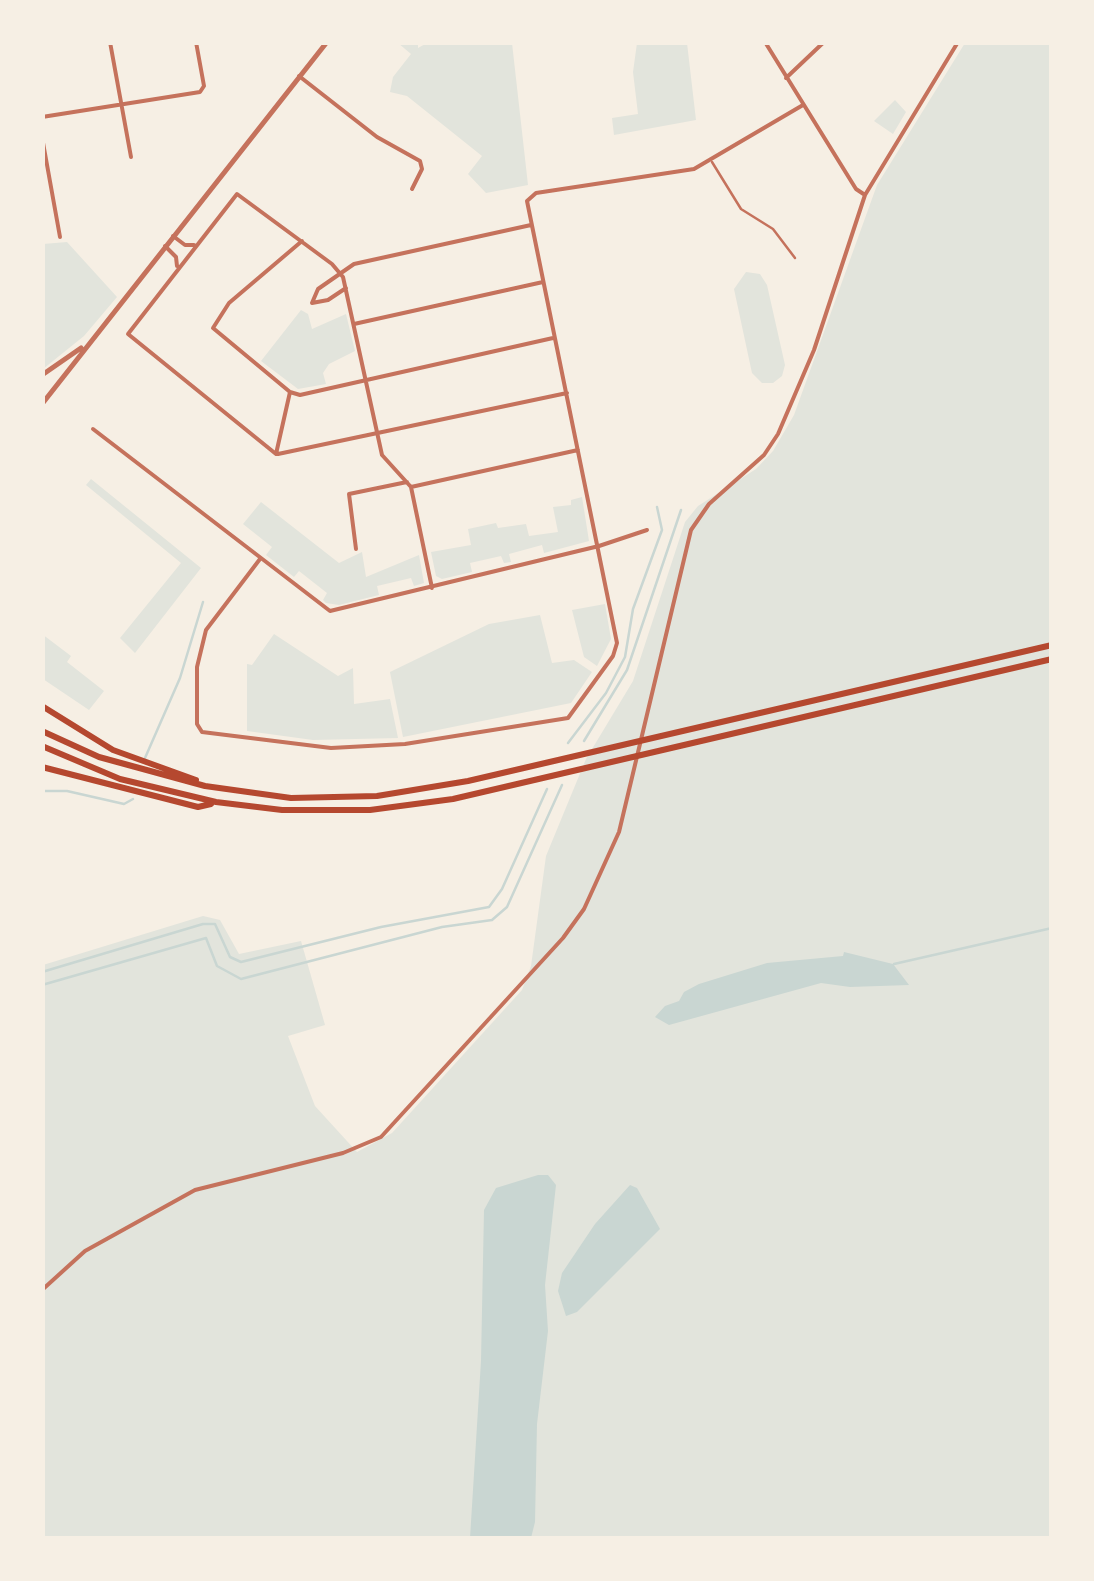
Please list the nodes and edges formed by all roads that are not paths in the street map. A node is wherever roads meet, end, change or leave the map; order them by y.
1 (110, 42) edge
2 (196, 42) edge
3 (327, 42) edge
4 (765, 42) edge
5 (824, 42) edge
6 (958, 42) edge
7 (300, 76) junction
8 (786, 78) junction
9 (119, 103) junction
10 (803, 104) junction
11 (42, 116) edge
12 (42, 136) edge
13 (131, 157) dead end
14 (711, 161) junction
15 (412, 190) dead end
16 (865, 194) junction
17 (531, 226) junction
18 (173, 236) junction
19 (60, 237) dead end
20 (302, 240) junction
21 (194, 245) junction
22 (165, 246) junction
23 (794, 258) dead end
24 (177, 266) junction
25 (340, 272) junction
26 (543, 282) junction
27 (346, 288) junction
28 (354, 324) junction
29 (555, 338) junction
30 (87, 344) junction
31 (42, 375) edge
32 (366, 381) junction
33 (290, 392) junction
34 (566, 394) junction
35 (42, 404) edge
36 (93, 429) dead end
37 (378, 436) junction
38 (579, 450) junction
39 (276, 454) junction
40 (409, 484) junction
41 (647, 530) dead end
42 (598, 546) junction
43 (356, 549) dead end
44 (260, 559) junction
45 (432, 588) junction
46 (1052, 645) edge
47 (1052, 659) edge
48 (42, 706) edge
49 (42, 731) edge
50 (42, 746) edge
51 (42, 767) edge
52 (206, 786) junction
53 (216, 802) junction
54 (42, 1290) edge

1 - 9 street
2 - 9 street
3 - 7 street
4 - 8 street
5 - 8 street
6 - 16 street
7 - 15 street
7 - 18 street
8 - 10 street
9 - 11 street
9 - 13 street
10 - 14 street
10 - 16 street
12 - 19 street
14 - 17 street
14 - 23 lane
16 - 54 street
17 - 25 street
17 - 26 street
18 - 21 street
18 - 22 street
20 - 21 street
20 - 25 street
20 - 33 street
21 - 24 street
22 - 24 street
22 - 30 street
24 - 39 street
25 - 27 street
25 - 27 street
26 - 28 street
26 - 29 street
27 - 28 street
28 - 32 street
29 - 32 street
29 - 34 street
30 - 31 street
30 - 35 street
32 - 33 street
32 - 37 street
33 - 39 street
34 - 37 street
34 - 38 street
36 - 44 street
37 - 39 street
37 - 40 street
38 - 40 street
38 - 42 street
40 - 43 street
40 - 45 street
41 - 42 street
42 - 44 street
42 - 45 street
44 - 45 street
46 - 52 highway
47 - 53 highway
48 - 52 highway
49 - 52 highway
50 - 53 highway
51 - 53 highway

